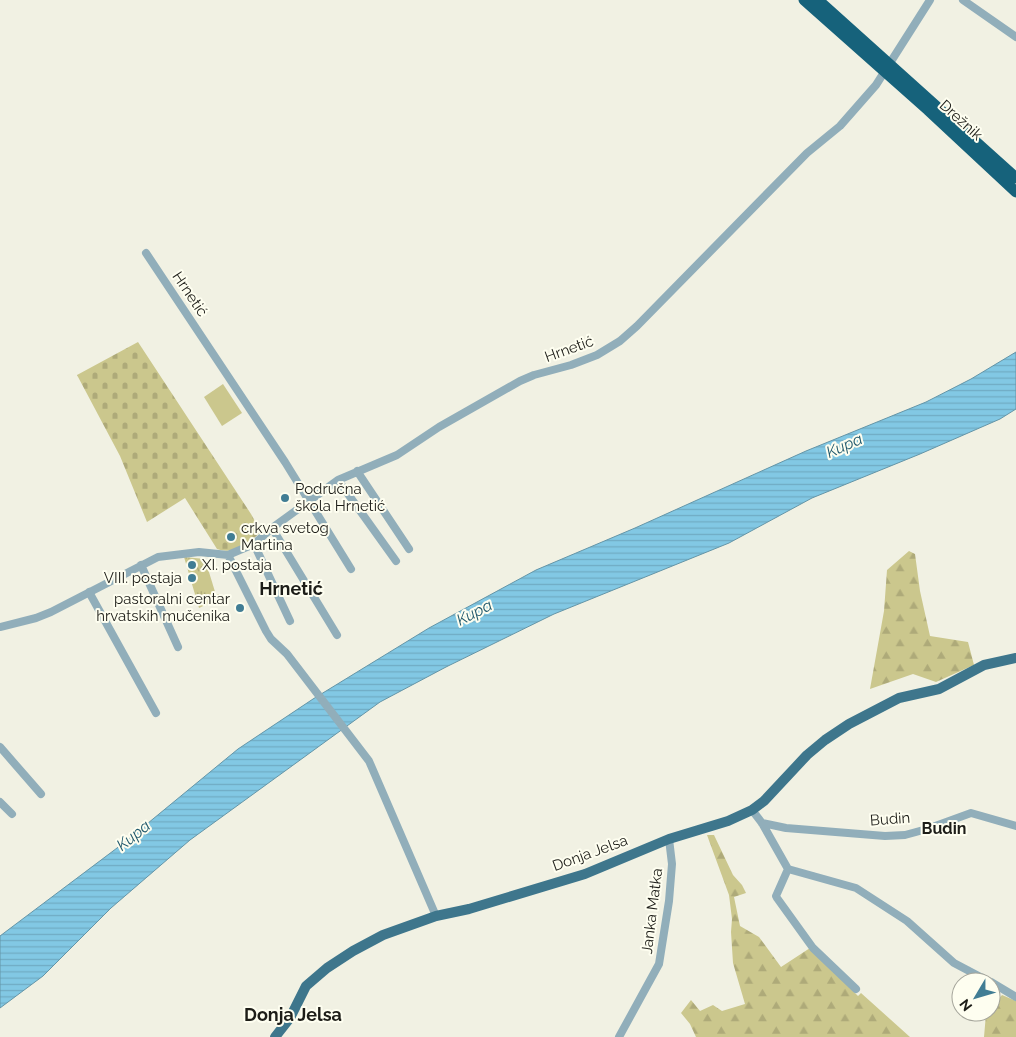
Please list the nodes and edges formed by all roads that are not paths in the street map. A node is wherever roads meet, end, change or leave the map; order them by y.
1 (804, 0) edge
2 (818, 0) edge
3 (930, 0) edge
4 (963, 0) edge
5 (1016, 37) edge
6 (1016, 178) edge
7 (1016, 192) edge
8 (146, 253) dead end
9 (357, 471) junction
10 (338, 480) junction
11 (308, 501) junction
12 (272, 528) junction
13 (254, 544) junction
14 (409, 549) dead end
15 (228, 555) junction
16 (396, 561) dead end
17 (141, 565) junction
18 (351, 569) dead end
19 (89, 592) junction
20 (290, 621) dead end
21 (0, 627) edge
22 (337, 636) dead end
23 (178, 647) dead end
24 (1016, 658) edge
25 (156, 713) dead end
26 (0, 747) edge
27 (41, 794) dead end
28 (0, 802) edge
29 (752, 810) junction
30 (12, 814) dead end
31 (762, 823) junction
32 (1016, 826) edge
33 (668, 839) junction
34 (788, 869) junction
35 (436, 916) junction
36 (972, 972) edge
37 (1001, 987) edge
38 (856, 989) dead end
39 (1013, 994) edge
40 (275, 1037) edge
41 (619, 1037) edge

1 - 7 highway, Drežnik, bridge
2 - 6 highway, Drežnik, bridge
3 - 9 street, Hrnetić
4 - 5 street
8 - 11 street, Hrnetić
9 - 10 street, Hrnetić
9 - 14 street
10 - 11 street, Hrnetić
10 - 16 street
11 - 12 street, Hrnetić
11 - 18 street
12 - 13 street, Hrnetić
12 - 22 street
13 - 15 street, Hrnetić
13 - 20 street
15 - 17 street, Hrnetić
15 - 35 street
17 - 19 street, Hrnetić
17 - 23 street
19 - 21 street, Hrnetić
19 - 25 street
24 - 29 main road, Donja Jelsa
26 - 27 street
28 - 30 street
29 - 31 street
29 - 33 main road, Donja Jelsa
31 - 32 street, Budin
31 - 34 street
33 - 35 main road, Donja Jelsa
33 - 41 street, Janka Matka
34 - 36 street
34 - 38 street
35 - 40 main road, Donja Jelsa
37 - 39 street

